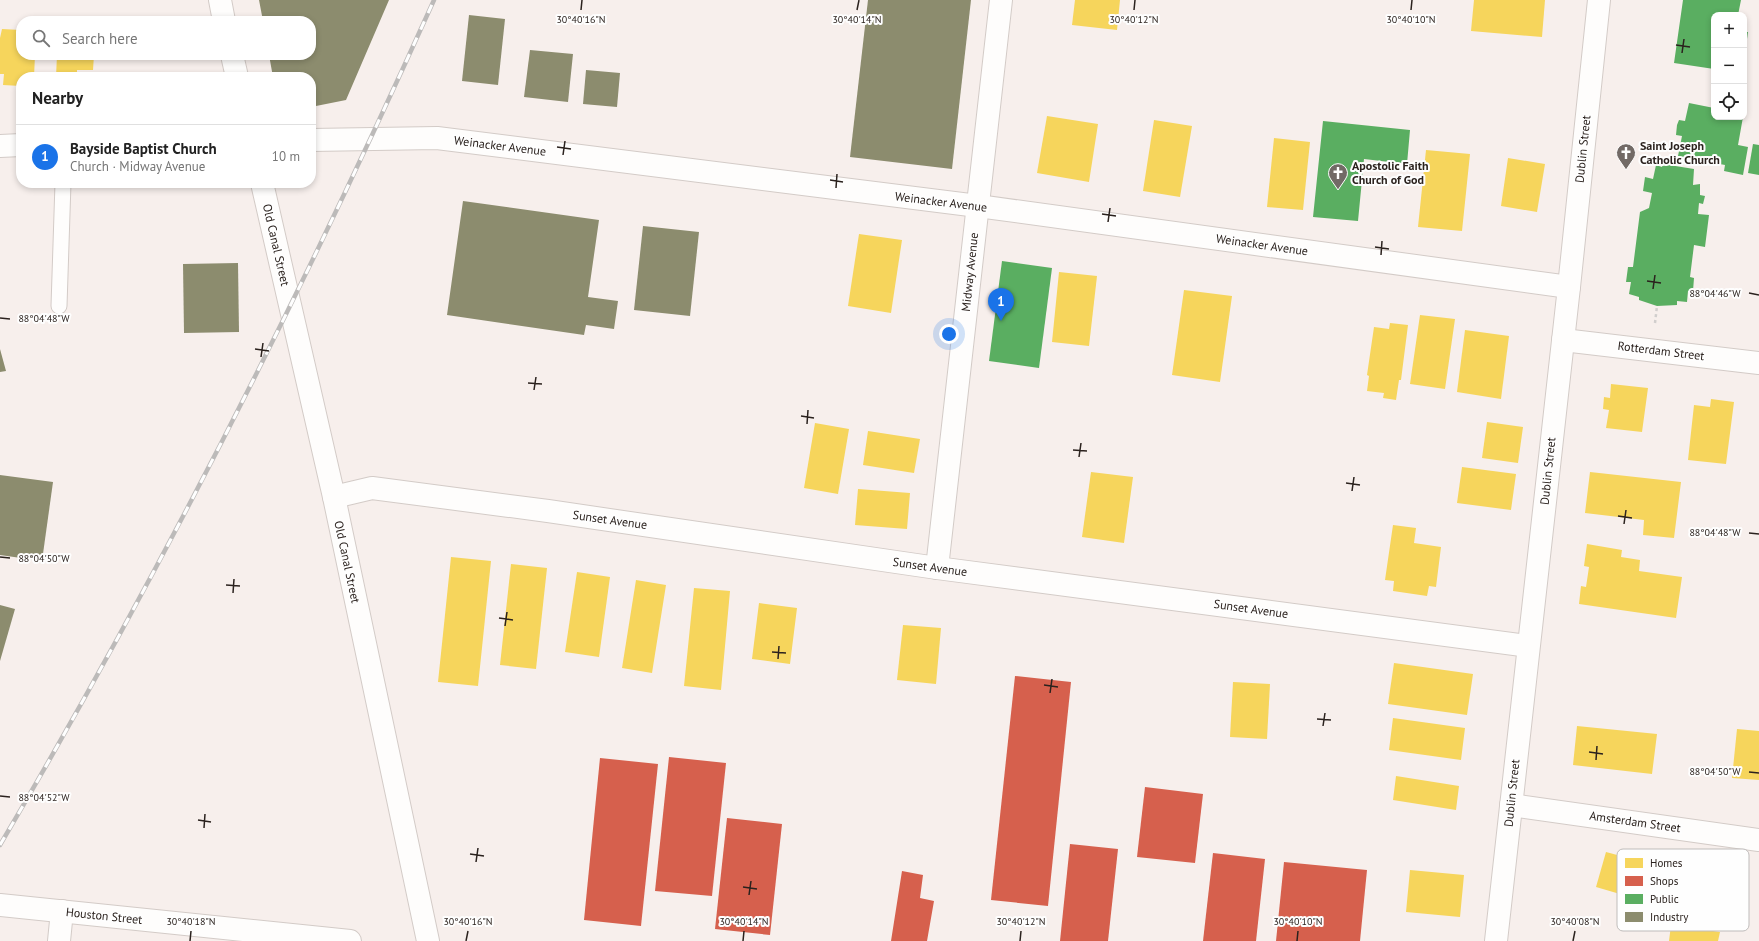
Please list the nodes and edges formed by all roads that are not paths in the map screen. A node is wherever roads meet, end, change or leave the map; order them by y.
1 (220, 0) edge
2 (1001, 0) edge
3 (1599, 0) edge
4 (223, 16) edge
5 (233, 60) edge
6 (237, 72) edge
7 (316, 140) edge
8 (16, 145) edge
9 (0, 146) edge
10 (63, 188) edge
11 (263, 188) edge
12 (978, 206) junction
13 (1569, 287) junction
14 (59, 306) dead end
15 (1563, 340) junction
16 (1759, 363) edge
17 (334, 497) junction
18 (937, 568) junction
19 (1528, 646) junction
20 (1511, 805) junction
21 (1759, 840) edge
22 (0, 905) edge
23 (62, 911) junction
24 (59, 941) edge
25 (350, 941) edge
26 (428, 941) edge
27 (1496, 941) edge

1 - 4 street
2 - 12 street, Midway Avenue
3 - 13 street, Dublin Street
5 - 6 street
7 - 12 street, Weinacker Avenue
8 - 9 street
10 - 14 lane
11 - 17 street, Old Canal Street
12 - 13 street, Weinacker Avenue
12 - 18 street, Midway Avenue
13 - 15 street, Dublin Street
15 - 16 street, Rotterdam Street
15 - 19 street, Dublin Street
17 - 18 street, Sunset Avenue
17 - 26 street, Old Canal Street
18 - 19 street, Sunset Avenue
19 - 20 street, Dublin Street
20 - 21 street, Amsterdam Street
20 - 27 street, Dublin Street
22 - 23 street, Houston Street
23 - 24 street
23 - 25 street, Houston Street

